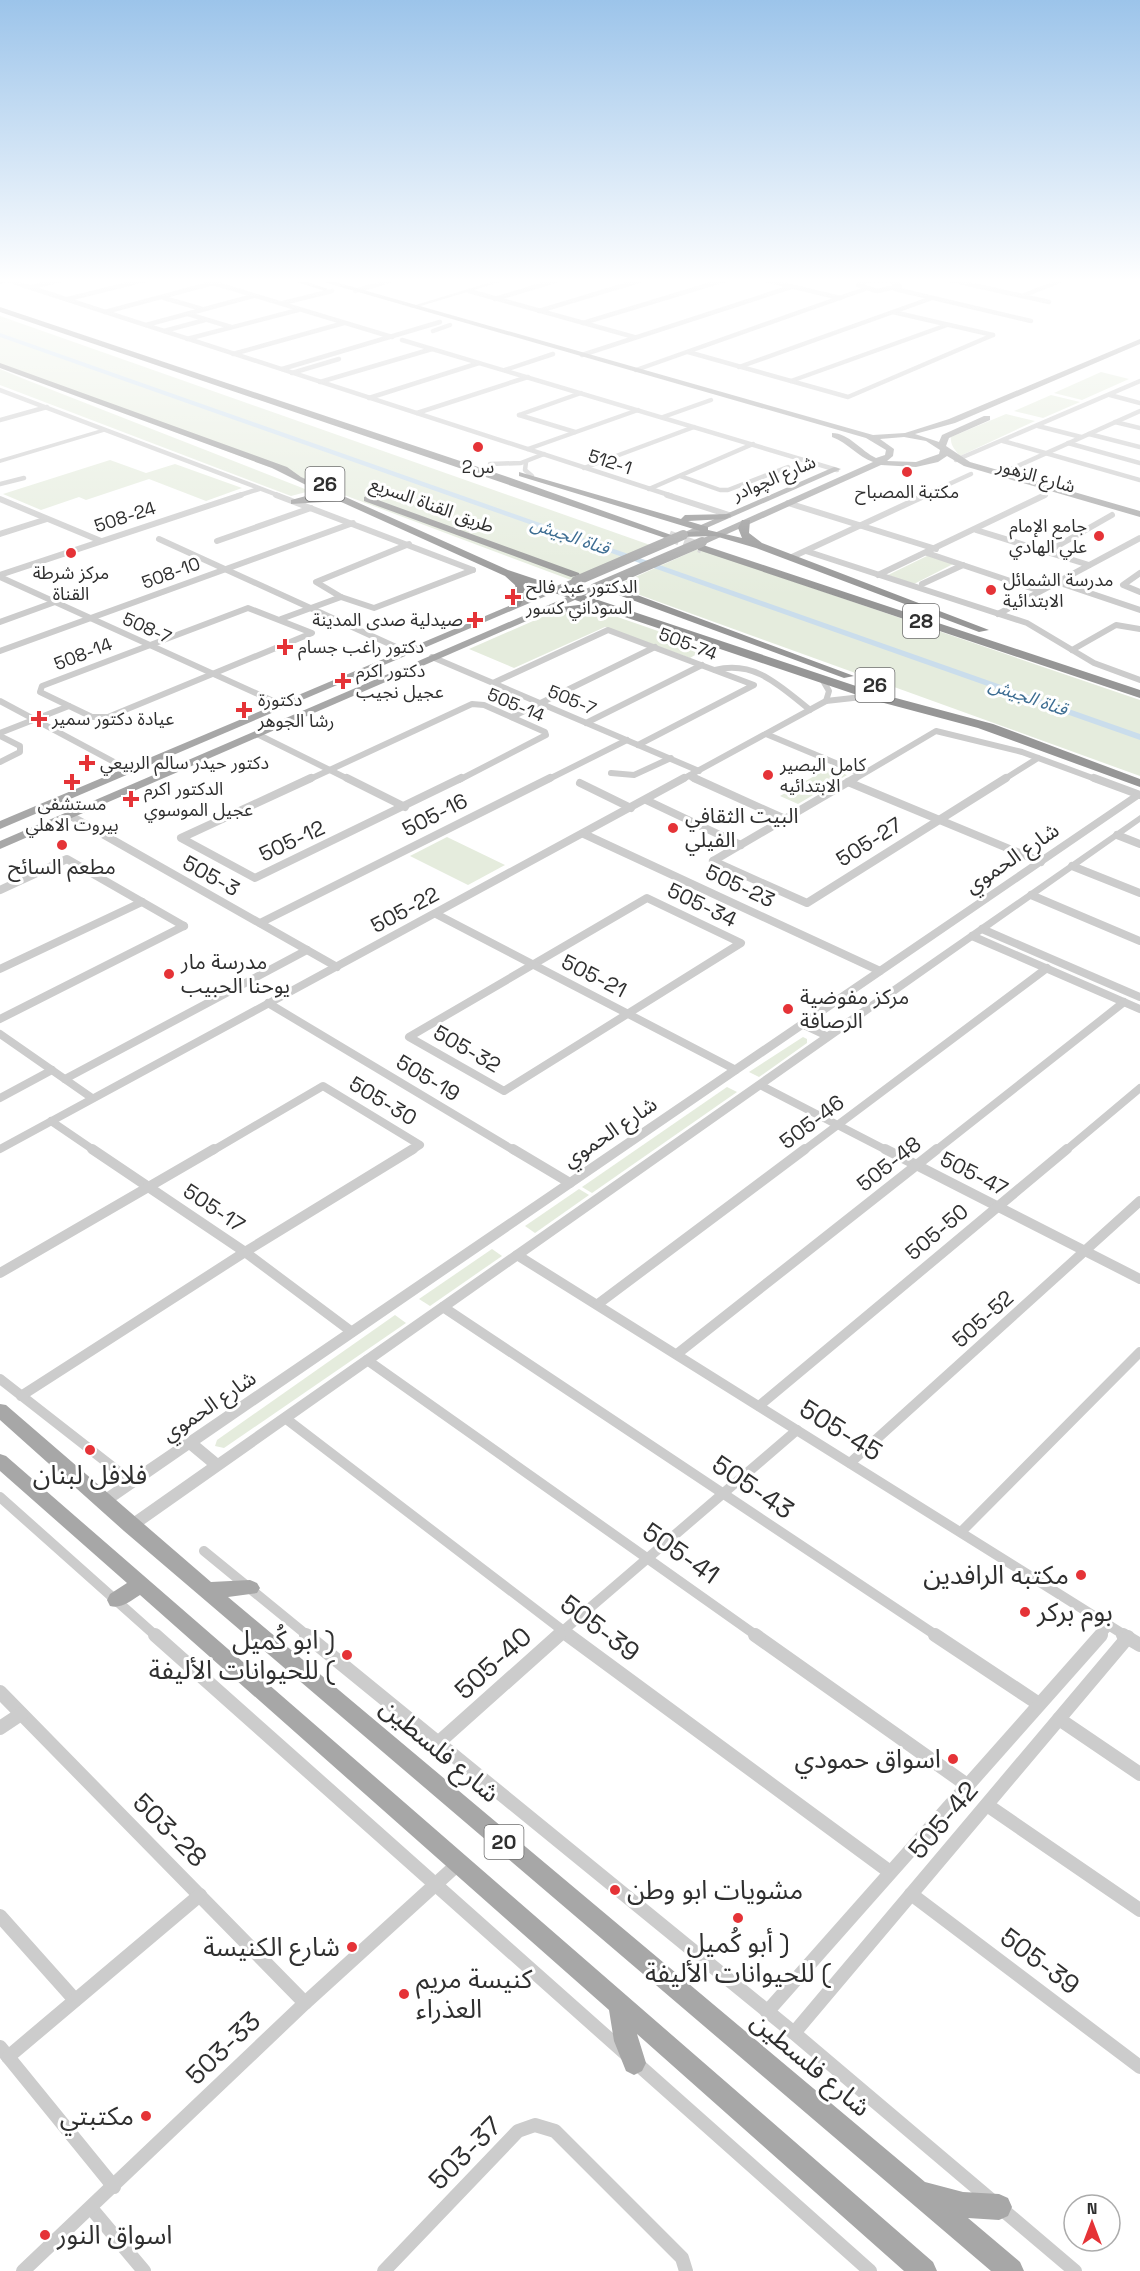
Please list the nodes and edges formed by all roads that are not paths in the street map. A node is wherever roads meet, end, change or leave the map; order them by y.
1 (54, 385) edge
2 (226, 385) edge
3 (329, 385) edge
4 (410, 385) edge
5 (503, 385) edge
6 (554, 385) edge
7 (659, 385) edge
8 (688, 385) edge
9 (804, 385) edge
10 (876, 385) edge
11 (1038, 385) edge
12 (1132, 385) joint
13 (1140, 387) edge
14 (0, 390) edge
15 (581, 393) junction
16 (1110, 396) junction
17 (369, 398) junction
18 (711, 400) junction
19 (1140, 403) edge
20 (47, 406) junction
21 (638, 410) junction
22 (777, 411) junction
23 (1139, 412) edge
24 (417, 413) junction
25 (998, 413) dead end
26 (765, 415) junction
27 (663, 417) junction
28 (0, 420) edge
29 (1115, 422) junction
30 (94, 425) junction
31 (1038, 426) junction
32 (694, 427) junction
33 (1140, 428) edge
34 (105, 430) junction
35 (75, 431) junction
36 (369, 431) junction
37 (575, 432) junction
38 (1089, 434) junction
39 (88, 435) junction
40 (897, 435) junction
41 (872, 437) junction
42 (1081, 437) junction
43 (1003, 441) junction
44 (1068, 443) junction
45 (753, 444) junction
46 (1140, 447) edge
47 (528, 449) junction
48 (943, 449) junction
49 (858, 451) junction
50 (0, 453) edge
51 (544, 454) junction
52 (1045, 454) junction
53 (956, 460) junction
54 (0, 461) edge
55 (526, 462) junction
56 (880, 462) junction
57 (922, 463) junction
58 (1140, 463) edge
59 (490, 464) junction
60 (274, 465) junction
61 (788, 467) dead end
62 (584, 468) junction
63 (837, 470) junction
64 (971, 474) junction
65 (1000, 474) junction
66 (532, 476) junction
67 (680, 476) junction
68 (0, 477) edge
69 (24, 478) dead end
70 (1140, 480) edge
71 (10, 481) junction
72 (0, 484) edge
73 (310, 484) junction
74 (259, 489) junction
75 (650, 489) junction
76 (1045, 495) junction
77 (0, 499) edge
78 (346, 500) junction
79 (294, 502) joint
80 (309, 503) junction
81 (788, 503) junction
82 (1140, 514) edge
83 (728, 515) junction
84 (1112, 515) junction
85 (666, 517) junction
86 (47, 519) junction
87 (352, 522) junction
88 (746, 522) junction
89 (1140, 524) edge
90 (861, 525) junction
91 (976, 530) junction
92 (0, 534) edge
93 (683, 535) joint
94 (706, 535) junction
95 (669, 536) tunnel mouth
96 (1140, 538) edge
97 (159, 539) dead end
98 (101, 541) junction
99 (217, 541) dead end
100 (409, 544) junction
101 (760, 546) junction
102 (936, 549) junction
103 (806, 551) junction
104 (1047, 552) junction
105 (927, 553) junction
106 (792, 557) junction
107 (963, 565) junction
108 (1089, 565) junction
109 (225, 569) junction
110 (504, 572) junction
111 (1140, 573) edge
112 (878, 575) junction
113 (0, 576) edge
114 (575, 578) junction
115 (1057, 582) junction
116 (922, 584) dead end
117 (595, 588) joint
118 (609, 588) dead end
119 (1041, 591) junction
120 (1140, 592) edge
121 (567, 593) junction
122 (341, 597) junction
123 (55, 602) junction
124 (515, 606) junction
125 (602, 607) junction
126 (311, 608) junction
127 (1140, 610) edge
128 (537, 613) junction
129 (998, 614) junction
130 (90, 618) junction
131 (281, 619) junction
132 (0, 621) edge
133 (1140, 629) edge
134 (149, 645) junction
135 (655, 647) junction
136 (1072, 650) junction
137 (0, 651) edge
138 (407, 652) junction
139 (432, 657) junction
140 (702, 665) junction
141 (715, 670) junction
142 (214, 675) junction
143 (822, 679) junction
144 (1097, 679) junction
145 (1140, 680) edge
146 (493, 683) junction
147 (1140, 694) edge
148 (873, 696) junction
149 (0, 701) edge
150 (826, 701) junction
151 (540, 703) junction
152 (282, 705) junction
153 (69, 706) junction
154 (810, 710) junction
155 (512, 717) junction
156 (36, 720) junction
157 (586, 723) junction
158 (989, 727) junction
159 (0, 734) edge
160 (257, 734) junction
161 (766, 734) junction
162 (627, 740) junction
163 (638, 745) junction
164 (671, 758) junction
165 (1038, 758) junction
166 (0, 762) edge
167 (129, 770) junction
168 (330, 770) junction
169 (699, 771) junction
170 (611, 773) dead end
171 (862, 774) junction
172 (689, 776) junction
173 (848, 782) junction
174 (580, 783) dead end
175 (1140, 790) edge
176 (646, 800) junction
177 (405, 807) junction
178 (631, 808) junction
179 (69, 815) junction
180 (1140, 818) edge
181 (785, 819) junction
182 (939, 820) junction
183 (0, 825) edge
184 (584, 834) junction
185 (1117, 835) junction
186 (1140, 844) edge
187 (0, 845) edge
188 (741, 845) junction
189 (1041, 862) junction
190 (1072, 866) junction
191 (0, 890) edge
192 (1140, 893) edge
193 (1031, 895) junction
194 (142, 902) junction
195 (436, 914) junction
196 (260, 923) junction
197 (977, 933) junction
198 (1140, 941) edge
199 (307, 950) junction
200 (532, 964) junction
201 (337, 967) junction
202 (1047, 968) junction
203 (0, 969) edge
204 (880, 971) junction
205 (1140, 997) edge
206 (1124, 1002) junction
207 (268, 1004) junction
208 (1140, 1009) edge
209 (629, 1014) junction
210 (0, 1019) edge
211 (802, 1024) junction
212 (0, 1034) edge
213 (829, 1036) junction
214 (52, 1070) junction
215 (736, 1070) junction
216 (65, 1079) junction
217 (760, 1085) junction
218 (1140, 1088) edge
219 (0, 1098) edge
220 (92, 1098) junction
221 (51, 1120) junction
222 (838, 1124) junction
223 (0, 1149) edge
224 (917, 1165) junction
225 (570, 1183) junction
226 (150, 1187) junction
227 (1140, 1201) edge
228 (997, 1205) junction
229 (1086, 1251) junction
230 (245, 1252) junction
231 (517, 1255) junction
232 (0, 1273) edge
233 (1140, 1279) edge
234 (598, 1305) junction
235 (442, 1307) junction
236 (352, 1332) junction
237 (1140, 1352) edge
238 (677, 1354) junction
239 (367, 1360) junction
240 (0, 1378) edge
241 (21, 1396) junction
242 (759, 1406) junction
243 (0, 1410) edge
244 (285, 1418) junction
245 (797, 1430) junction
246 (190, 1443) junction
247 (0, 1461) edge
248 (850, 1463) junction
249 (217, 1466) junction
250 (132, 1482) junction
251 (722, 1494) junction
252 (0, 1497) edge
253 (103, 1502) junction
254 (131, 1526) junction
255 (961, 1532) junction
256 (204, 1551) dead end
257 (646, 1558) junction
258 (141, 1584) junction
259 (250, 1588) junction
260 (207, 1590) junction
261 (117, 1600) junction
262 (1109, 1625) junction
263 (563, 1631) junction
264 (1128, 1637) junction
265 (1140, 1645) edge
266 (0, 1692) edge
267 (1039, 1704) junction
268 (21, 1714) junction
269 (1059, 1719) junction
270 (0, 1728) edge
271 (438, 1743) junction
272 (1140, 1773) edge
273 (967, 1785) junction
274 (987, 1804) junction
275 (459, 1863) junction
276 (890, 1872) junction
277 (434, 1885) junction
278 (911, 1894) junction
279 (200, 1895) junction
280 (1140, 1910) edge
281 (0, 1916) edge
282 (75, 2000) junction
283 (305, 2003) junction
284 (620, 2004) junction
285 (767, 2012) junction
286 (794, 2033) junction
287 (4, 2052) edge
288 (634, 2063) junction
289 (1140, 2067) edge
290 (911, 2186) junction
291 (114, 2187) junction
292 (999, 2207) junction
293 (91, 2208) junction
294 (23, 2271) edge
295 (144, 2271) edge
296 (384, 2271) edge
297 (686, 2271) edge
298 (870, 2271) edge
299 (924, 2271) edge
300 (1011, 2271) edge
301 (1075, 2271) edge

1 - 60 highway, طريق القناة السريع / 26
2 - 36 highway
3 - 17 street, 512-1
4 - 17 street
5 - 24 street
6 - 15 street
7 - 18 main road
8 - 22 main road
9 - 10 street
11 - 40 main road
12 - 13 street
12 - 16 street
14 - 20 street
15 - 21 street
15 - 37 street
16 - 19 street
16 - 31 street
17 - 24 street, 512-1
18 - 26 main road
18 - 27 street
20 - 28 street
20 - 30 street
21 - 27 street
21 - 37 street
22 - 26 main road
22 - 41 main road
23 - 29 street
24 - 47 street, 512-1
25 - 48 main road
26 - 49 main road
27 - 32 street
29 - 33 street
29 - 38 street
30 - 34 street
30 - 35 street
31 - 42 street
31 - 43 street
32 - 45 street
32 - 62 street
34 - 39 street
34 - 74 street
35 - 39 street
35 - 50 street
36 - 59 highway
36 - 95 highway
37 - 47 street
38 - 42 street
38 - 46 street
39 - 54 street
40 - 41 main road
40 - 48 main road, شارع الزهور
41 - 49 main road, شارع الچوادر
41 - 56 main road
42 - 44 street
43 - 52 street
43 - 53 street
44 - 52 street
44 - 58 street
45 - 63 street
45 - 67 street
47 - 51 street, 512-1
48 - 53 main road, شارع الزهور
48 - 57 main road
49 - 56 main road
49 - 63 main road, شارع الچوادر
51 - 55 street
51 - 62 street, 512-1
52 - 65 street
52 - 70 street
53 - 65 main road, شارع الزهور
55 - 59 street
55 - 66 street
56 - 57 main road, شارع الزهور
56 - 81 main road, شارع الچوادر
57 - 64 main road, شارع الزهور
59 - 66 highway
60 - 73 highway
60 - 114 highway, طريق القناة السريع / 26
61 - 67 street
62 - 75 street, 512-1
63 - 83 main road, شارع الچوادر
64 - 76 main road, شارع الزهور
64 - 90 street
65 - 82 main road, شارع الزهور
66 - 85 highway
67 - 75 street
68 - 71 street
69 - 71 street
71 - 72 street
73 - 78 highway
73 - 80 highway
74 - 79 street
74 - 98 street, 508-24
75 - 83 street, 512-1
76 - 84 main road, شارع الزهور
76 - 91 street
77 - 86 street
78 - 80 highway
78 - 110 highway
79 - 80 highway
80 - 87 street
80 - 99 street
81 - 88 main road, شارع الچوادر
81 - 90 street
83 - 85 highway
83 - 94 main road, شارع الچوادر
84 - 89 main road, شارع الزهور
84 - 104 street
85 - 94 highway
86 - 92 street
86 - 98 street
87 - 100 street
87 - 109 street, 508-10
88 - 94 main road, شارع الچوادر
88 - 101 highway
90 - 102 street
90 - 103 street
91 - 102 street
91 - 104 street
93 - 94 highway
93 - 114 main road, bridge
94 - 101 highway
94 - 117 main road, bridge
94 - 144 highway, 28
96 - 108 street
97 - 109 street
98 - 113 street, 508-24
100 - 122 street
100 - 122 street
101 - 106 highway
102 - 105 street
103 - 106 street
103 - 112 street
104 - 108 street
105 - 107 street
105 - 112 street
106 - 144 highway
107 - 116 street
107 - 119 street
108 - 115 street
109 - 126 street
109 - 130 street, 508-10
110 - 121 highway
110 - 124 highway
111 - 120 street
112 - 129 street
113 - 123 street, 508-7
114 - 121 highway
115 - 119 street
115 - 127 street
117 - 121 highway
118 - 158 highway, 26
119 - 129 street
121 - 124 main road
121 - 125 highway
121 - 128 main road
122 - 126 street
123 - 130 street, 508-7
123 - 132 street
124 - 138 main road
125 - 128 highway
125 - 143 highway
126 - 131 street
126 - 138 street
128 - 139 main road
129 - 136 street
130 - 134 street, 508-7
130 - 137 street, 508-10
131 - 134 street
131 - 142 street, 508-14
133 - 136 street
134 - 142 street, 508-7
134 - 153 street, 508-14
135 - 140 street, 505-74
135 - 146 street, 505-74
135 - 151 street
136 - 145 street
138 - 152 main road
139 - 146 street, 505-7
139 - 160 main road
140 - 141 street, 505-74
140 - 157 street
141 - 154 street
141 - 163 street, 505-74
142 - 152 street, 508-7
142 - 153 street, 508-14
143 - 148 highway
143 - 150 street
144 - 147 highway, 28
146 - 151 street, 505-7
148 - 150 street, 505-22
148 - 158 highway
149 - 156 street
150 - 154 street, 505-22
151 - 155 street
151 - 157 street, 505-7
152 - 167 main road
153 - 156 street
154 - 161 street, 505-22
155 - 168 street, 505-14
155 - 177 street, 505-14
156 - 159 street
156 - 167 street
157 - 162 street, 505-7
158 - 175 highway, 26
159 - 166 street
160 - 168 street
160 - 179 main road
161 - 169 street, 505-22
161 - 171 street
162 - 163 street, 505-7
162 - 196 street, 505-16
163 - 164 street, 505-7
164 - 169 street, 505-7
164 - 170 street
165 - 171 street
165 - 175 street
165 - 182 street, 505-27
167 - 183 main road
168 - 177 street
168 - 177 street, 505-12
169 - 172 street, 505-22
171 - 173 street
172 - 176 street, 505-22
172 - 181 street
173 - 181 street
173 - 182 street
174 - 178 street
175 - 189 street, شارع الحموي
176 - 178 street, 505-22
176 - 188 street
178 - 184 street, 505-22
179 - 187 main road
179 - 196 street, 505-3
180 - 185 street, شارع الحموي
181 - 188 street
182 - 188 street, 505-27
182 - 189 street
184 - 195 street, 505-22
184 - 204 street, 505-23
185 - 186 street
185 - 190 street, شارع الحموي
189 - 204 street, شارع الحموي
190 - 192 street
190 - 193 street, شارع الحموي
191 - 194 street
193 - 197 street, شارع الحموي
193 - 198 street
194 - 203 street
194 - 210 street
195 - 200 street, 505-21
195 - 201 street, 505-22
196 - 199 street, 505-3
197 - 202 street
197 - 205 street
197 - 213 street, شارع الحموي
199 - 201 street, 505-3
199 - 216 street
200 - 209 street, 505-21
200 - 209 street, 505-34
200 - 209 street, 505-32
201 - 207 street, 505-22
202 - 206 street
202 - 222 street, 505-46
204 - 211 street, شارع الحموي
206 - 208 street
206 - 224 street, 505-48
207 - 220 street, 505-22
207 - 225 street, 505-19
209 - 215 street, 505-21
211 - 213 street
211 - 215 street, شارع الحموي
212 - 214 street
213 - 217 street, شارع الحموي
214 - 216 street
214 - 219 street
215 - 225 street, شارع الحموي
216 - 220 street
217 - 222 street, 505-47
217 - 231 street, شارع الحموي
218 - 228 street, 505-50
220 - 221 street, 505-22
221 - 223 street, 505-22
221 - 226 street, 505-17
222 - 224 street, 505-47
222 - 234 street, 505-46
224 - 228 street, 505-47
224 - 238 street, 505-48
225 - 236 street, شارع الحموي
226 - 230 street, 505-17
226 - 230 street, 505-30
226 - 232 street
227 - 229 street, 505-52
228 - 229 street, 505-47
228 - 242 street, 505-50
229 - 233 street, 505-47
229 - 248 street, 505-52
230 - 236 street, 505-17
230 - 241 street
231 - 234 street, 505-45
231 - 235 street, شارع الحموي
234 - 238 street, 505-45
235 - 239 street, شارع الحموي
235 - 251 street, 505-43
236 - 246 street, شارع الحموي
237 - 255 street
238 - 242 street, 505-45
239 - 244 street, شارع الحموي
239 - 257 street, 505-41
240 - 241 street
241 - 250 street
242 - 245 street, 505-45
243 - 253 main road, شارع فلسطين / 20
244 - 249 street, شارع الحموي
244 - 263 street, 505-39
245 - 248 street, 505-45
245 - 251 street, 505-40
246 - 249 street
246 - 250 street, شارع الحموي
247 - 258 main road, 20
248 - 255 street, 505-45
249 - 254 street, شارع الحموي
250 - 253 street, شارع الحموي
251 - 257 street, 505-40
251 - 267 street, 505-43
252 - 261 street
253 - 254 main road, شارع فلسطين / 20
254 - 260 main road, شارع فلسطين / 20
255 - 262 street, 505-45
256 - 259 street
257 - 263 street, 505-40
257 - 273 street, 505-41
258 - 261 main road
258 - 275 main road, 20
259 - 260 main road
259 - 271 street
260 - 290 main road, شارع فلسطين / 20
261 - 277 street
262 - 264 street, 505-45
262 - 267 street, 505-42
263 - 271 street, 505-40
263 - 276 street, 505-39
264 - 265 street, 505-45
264 - 269 street, 505-42
266 - 268 street, 503-28
267 - 273 street, 505-42
268 - 270 street
268 - 279 street, 503-28
269 - 272 street
269 - 274 street, 505-42
271 - 285 street
273 - 276 street, 505-42
274 - 278 street, 505-42
274 - 280 street
275 - 277 street, 503-33
275 - 284 main road, 20
276 - 285 street, 505-42
277 - 283 street, 503-33
277 - 288 street
278 - 286 street, 505-42
278 - 289 street, 505-39
279 - 282 street
279 - 283 street, 503-28
281 - 282 street
282 - 287 street
283 - 291 street, 503-33
284 - 288 main road
284 - 299 main road, 20
285 - 286 street
286 - 292 street
287 - 291 street
288 - 298 street
290 - 292 main road
290 - 300 main road, شارع فلسطين / 20
291 - 293 street, 503-33
292 - 301 street
293 - 294 street, 503-33
293 - 295 street
296 - 297 street, 503-37

